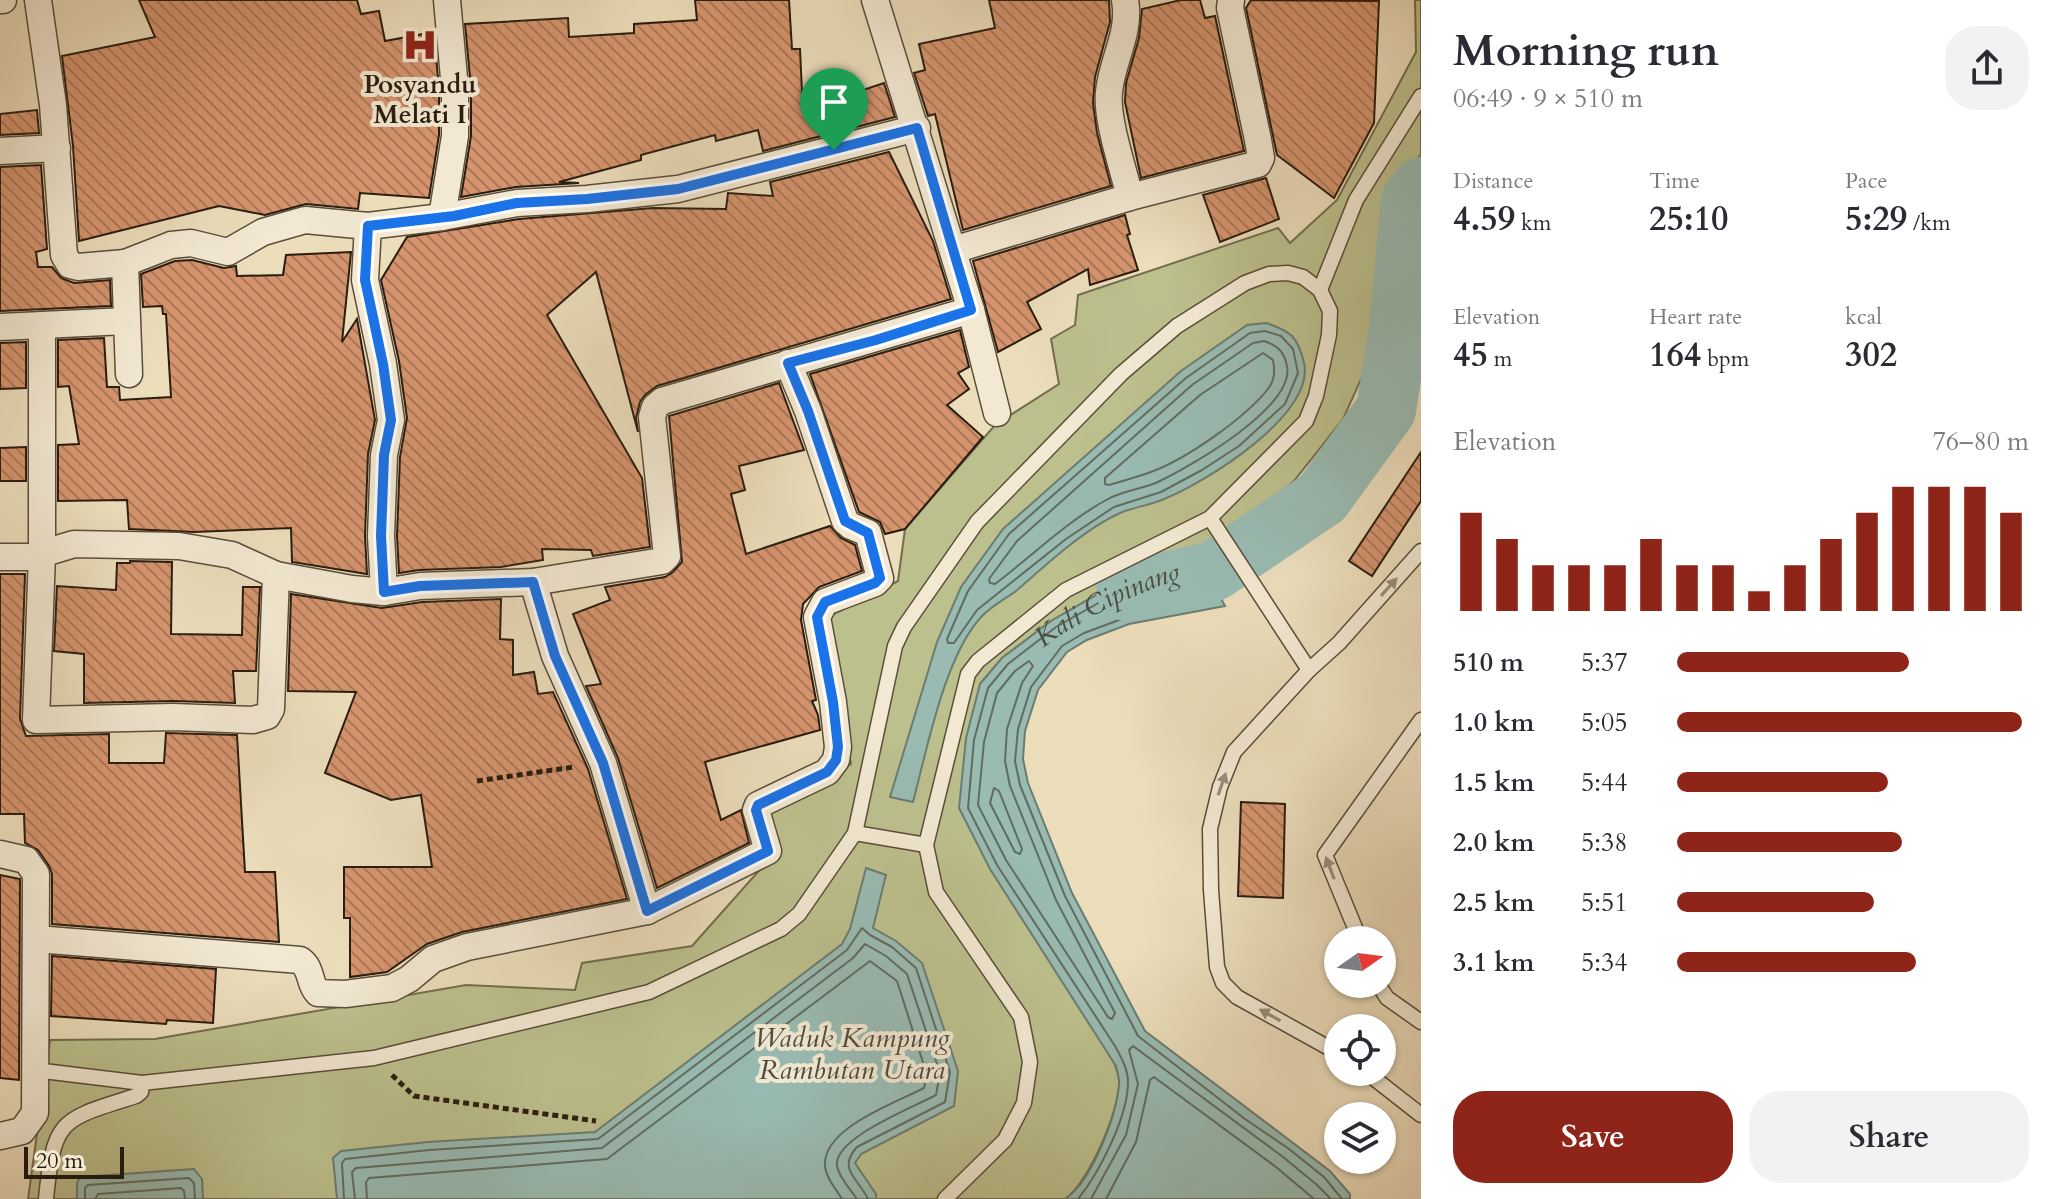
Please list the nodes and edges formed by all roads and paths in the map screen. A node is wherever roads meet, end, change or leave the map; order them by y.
1 (38, 0) edge
2 (447, 0) edge
3 (875, 0) edge
4 (1125, 0) edge
5 (1231, 0) edge
6 (1421, 96) edge
7 (917, 128) junction
8 (57, 148) junction
9 (0, 151) edge
10 (1130, 197) junction
11 (442, 217) junction
12 (368, 226) junction
13 (953, 250) junction
14 (125, 263) junction
15 (1320, 290) junction
16 (971, 310) junction
17 (126, 321) junction
18 (42, 325) junction
19 (0, 327) edge
20 (788, 363) junction
21 (129, 374) dead end
22 (997, 413) dead end
23 (1210, 518) junction
24 (1421, 551) edge
25 (42, 554) junction
26 (0, 557) edge
27 (276, 575) junction
28 (533, 582) junction
29 (384, 592) junction
30 (1309, 670) junction
31 (1421, 720) edge
32 (603, 763) junction
33 (477, 781) dead end
34 (855, 833) junction
35 (919, 844) junction
36 (0, 854) edge
37 (647, 911) junction
38 (1354, 926) edge
39 (36, 939) junction
40 (1387, 998) edge
41 (1421, 1022) edge
42 (1324, 1045) edge
43 (35, 1070) junction
44 (142, 1083) junction
45 (1384, 1086) edge
46 (414, 1096) dead end
47 (1421, 1115) edge
48 (596, 1121) dead end
49 (0, 1136) edge
50 (46, 1199) edge
51 (945, 1199) edge

1 - 8 street
2 - 11 street
3 - 7 street
4 - 10 street
5 - 10 street
6 - 15 lane
7 - 11 street
7 - 13 street
8 - 9 street
8 - 14 street
10 - 13 street
11 - 12 street
12 - 14 street
12 - 29 street
13 - 16 street
14 - 17 street
15 - 23 lane
15 - 34 lane
16 - 20 street
16 - 22 street
17 - 18 street
17 - 21 street
18 - 19 street
18 - 25 street
20 - 28 street
20 - 37 street
23 - 30 lane
23 - 35 lane
30 -> 24 lane
25 - 26 street
25 - 27 street
25 - 27 street
27 - 29 street
28 - 29 street
28 - 32 street
42 -> 30 lane
38 -> 31 lane
32 - 33 path
32 - 37 street
34 - 35 lane
34 - 44 lane
35 - 51 lane
36 - 39 street
37 - 39 street
39 - 43 street
40 - 41 lane
43 - 44 lane
43 - 49 street
44 - 50 lane
45 - 47 lane
46 - 48 path

